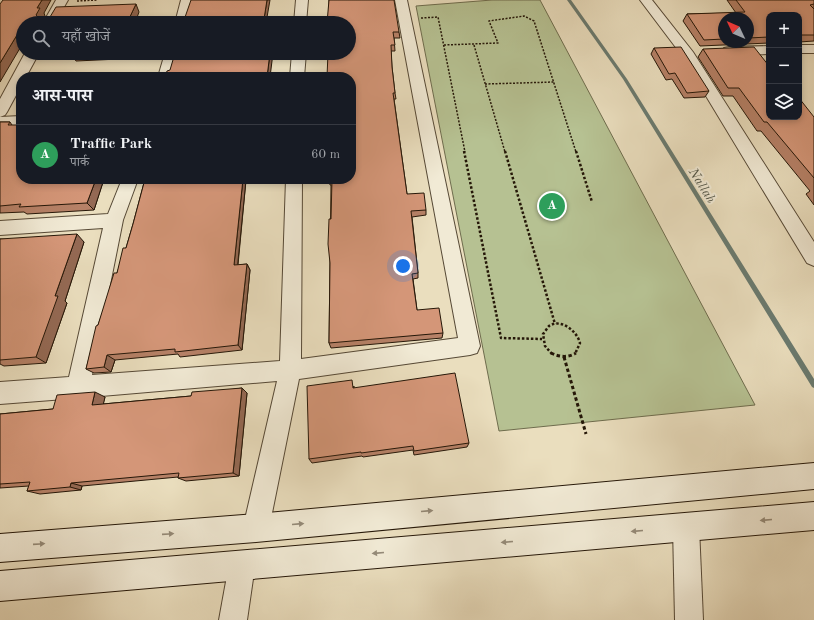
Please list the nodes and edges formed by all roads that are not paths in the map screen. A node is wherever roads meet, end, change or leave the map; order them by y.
1 (67, 0) edge
2 (188, 0) edge
3 (302, 0) edge
4 (401, 0) edge
5 (646, 0) edge
6 (54, 16) edge
7 (183, 16) edge
8 (301, 16) edge
9 (766, 50) edge
10 (716, 51) edge
11 (28, 60) edge
12 (170, 60) edge
13 (298, 60) edge
14 (22, 72) edge
15 (166, 72) edge
16 (297, 72) edge
17 (16, 82) edge
18 (0, 112) edge
19 (16, 121) edge
20 (0, 122) edge
21 (128, 184) edge
22 (294, 184) edge
23 (114, 220) junction
24 (0, 228) edge
25 (814, 258) edge
26 (290, 370) junction
27 (78, 388) junction
28 (0, 393) edge
29 (814, 476) edge
30 (810, 516) edge
31 (686, 527) junction
32 (256, 528) junction
33 (0, 548) edge
34 (242, 565) junction
35 (0, 586) edge
36 (233, 620) edge
37 (689, 620) edge

1 - 6 street
2 - 7 street
3 - 8 street
4 - 26 street
5 - 25 street
9 - 10 street
11 - 14 street
12 - 15 street
13 - 16 street
17 - 18 street
19 - 20 street
21 - 23 street
22 - 26 street
23 - 24 street
23 - 27 street
26 - 27 street
26 - 32 street
27 - 28 street
32 -> 29 street
30 -> 31 street
31 -> 34 street
31 - 37 street
33 -> 32 street
34 - 35 street
34 - 36 street

